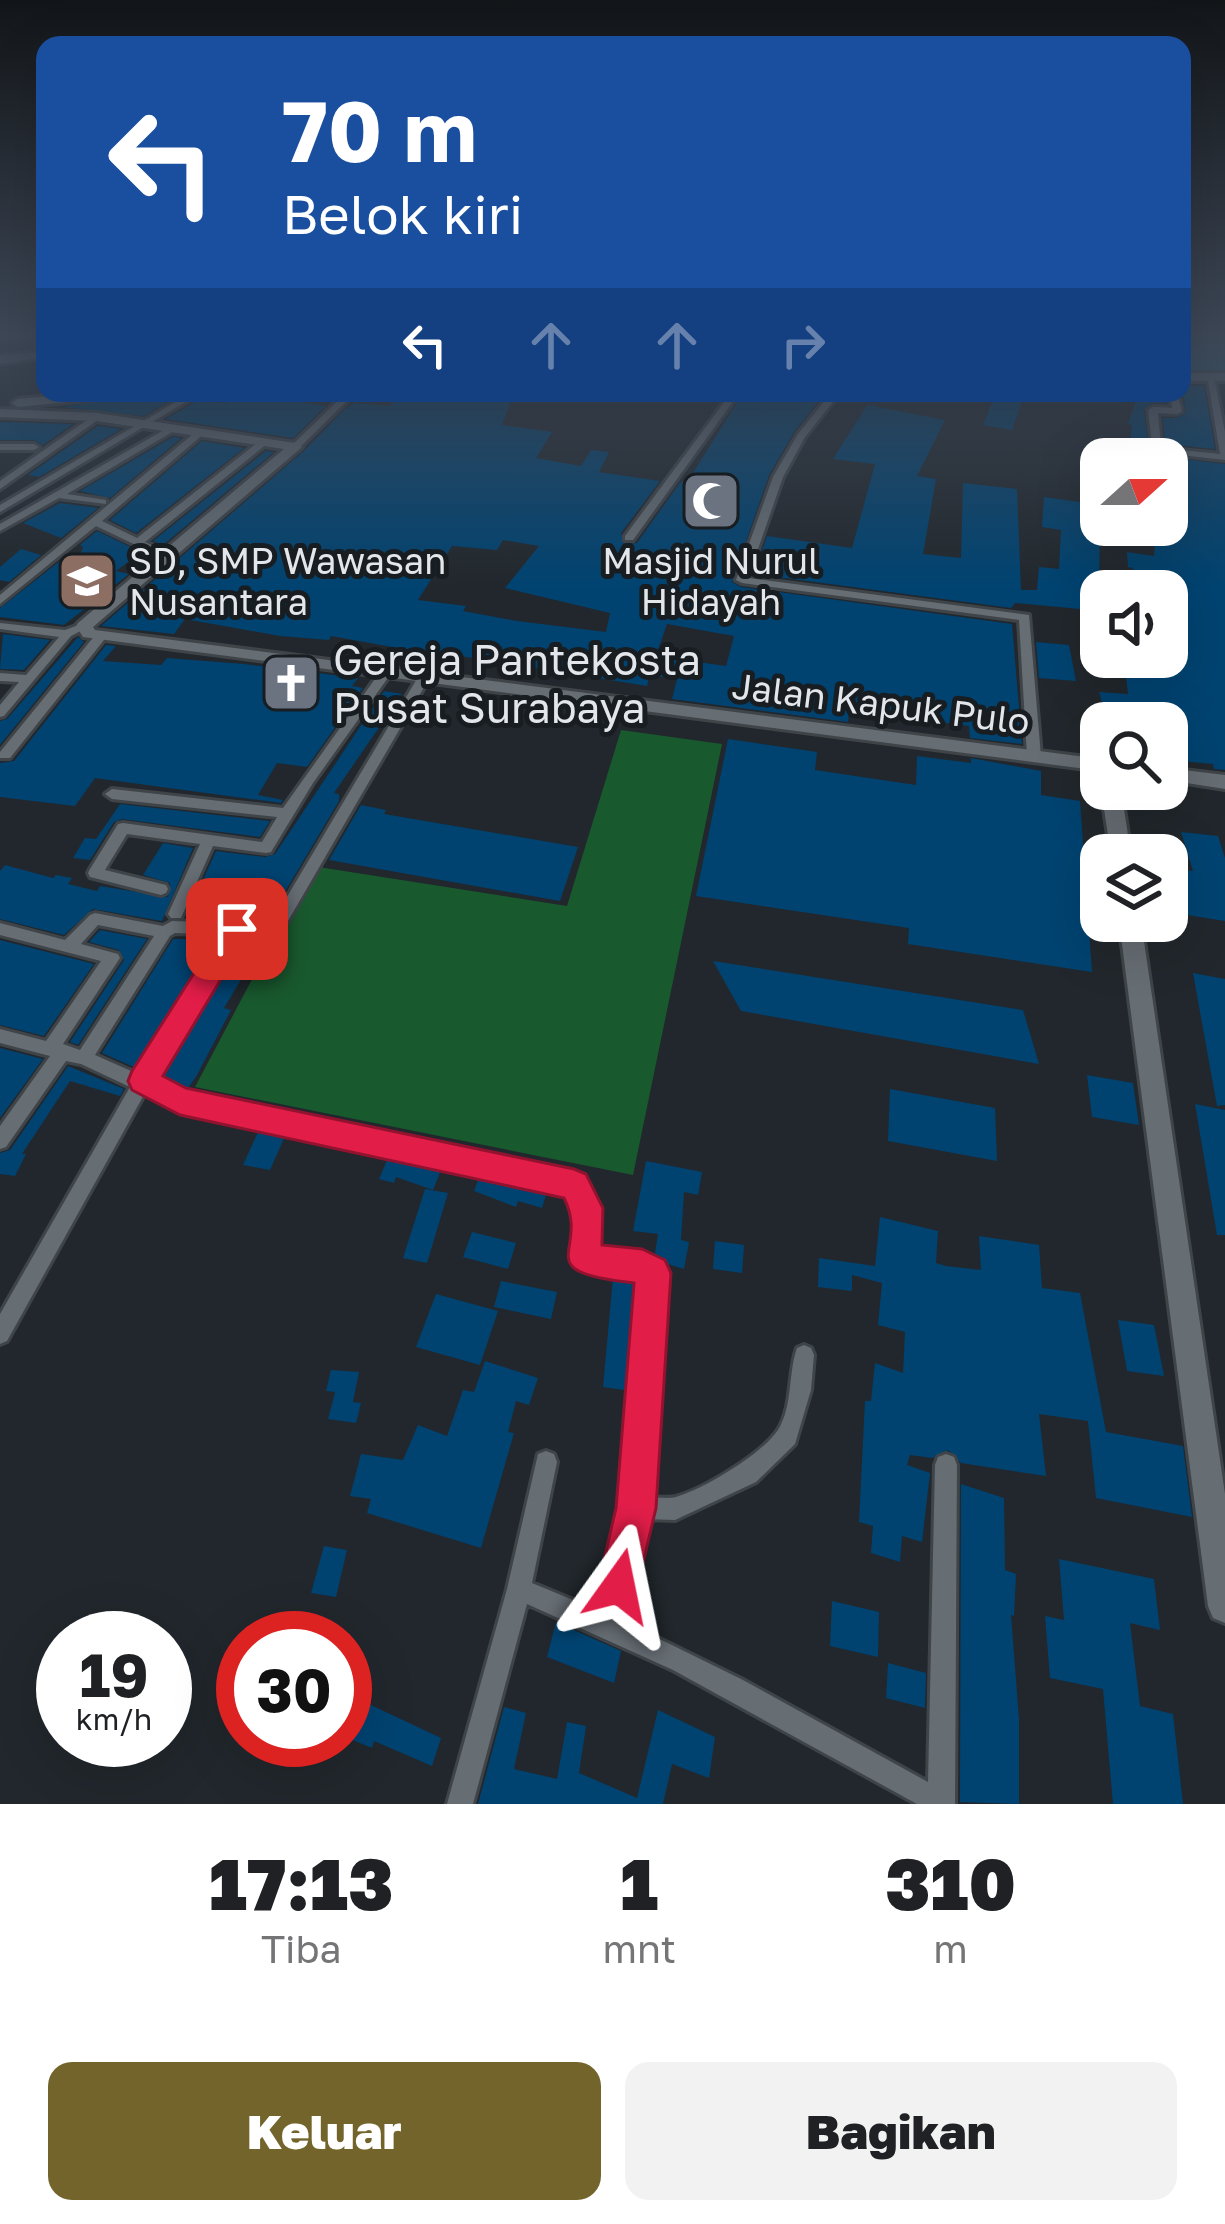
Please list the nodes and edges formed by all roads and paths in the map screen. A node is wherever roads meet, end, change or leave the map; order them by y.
1 (93, 420) edge
2 (120, 420) edge
3 (168, 420) edge
4 (323, 420) edge
5 (715, 420) edge
6 (814, 420) edge
7 (1155, 420) edge
8 (1221, 420) edge
9 (162, 426) junction
10 (202, 431) junction
11 (265, 441) junction
12 (0, 447) edge
13 (34, 447) dead end
14 (295, 447) junction
15 (1224, 457) edge
16 (0, 486) edge
17 (57, 495) junction
18 (102, 502) dead end
19 (0, 509) edge
20 (96, 522) junction
21 (0, 528) edge
22 (629, 538) dead end
23 (137, 543) junction
24 (167, 556) junction
25 (0, 602) edge
26 (0, 626) edge
27 (84, 632) junction
28 (386, 672) junction
29 (0, 677) edge
30 (424, 677) junction
31 (27, 679) junction
32 (0, 713) edge
33 (4, 754) dead end
34 (1034, 756) junction
35 (1080, 762) edge
36 (1188, 777) edge
37 (1225, 782) edge
38 (112, 794) dead end
39 (285, 814) junction
40 (208, 842) junction
41 (161, 889) dead end
42 (176, 914) dead end
43 (0, 929) edge
44 (237, 929) junction
45 (165, 932) junction
46 (1133, 942) edge
47 (68, 947) junction
48 (0, 1036) edge
49 (57, 1049) junction
50 (84, 1058) junction
51 (143, 1081) junction
52 (0, 1141) edge
53 (0, 1334) edge
54 (804, 1355) dead end
55 (546, 1462) dead end
56 (946, 1465) dead end
57 (636, 1508) junction
58 (519, 1589) junction
59 (1225, 1606) edge
60 (611, 1624) junction
61 (460, 1804) edge
62 (942, 1804) edge

1 - 16 street
2 - 9 street
3 - 9 street
4 - 14 street
5 - 22 street
6 - 34 street
7 - 15 street
8 - 15 street
9 - 10 street
9 - 17 street
9 - 19 street
10 - 11 street
10 - 20 street
11 - 14 street
11 - 23 street
12 - 13 street
14 - 24 street
17 - 18 street
17 - 21 street
20 - 23 street
20 - 25 street
23 - 24 street
24 - 27 street
26 - 27 street
27 - 28 street, Jalan Kapuk Pulo
27 - 31 street
27 - 33 street
28 - 30 street, Jalan Kapuk Pulo
28 - 39 street
29 - 31 street
30 - 34 street, Jalan Kapuk Pulo
30 - 44 street
31 - 32 street
34 - 35 street, Jalan Kapuk Pulo
36 - 37 street
38 - 39 street
39 - 40 street
40 - 41 street
40 - 42 street
43 - 47 street
44 - 45 street
44 - 51 street
45 - 47 street
45 - 50 street
46 - 59 street
47 - 49 street
48 - 49 street
49 - 50 street
49 - 52 street
50 - 51 street
51 - 53 street
51 - 57 street
54 - 57 street
55 - 58 street
56 - 62 street
57 - 60 street
58 - 60 street
58 - 61 street
60 - 62 street

